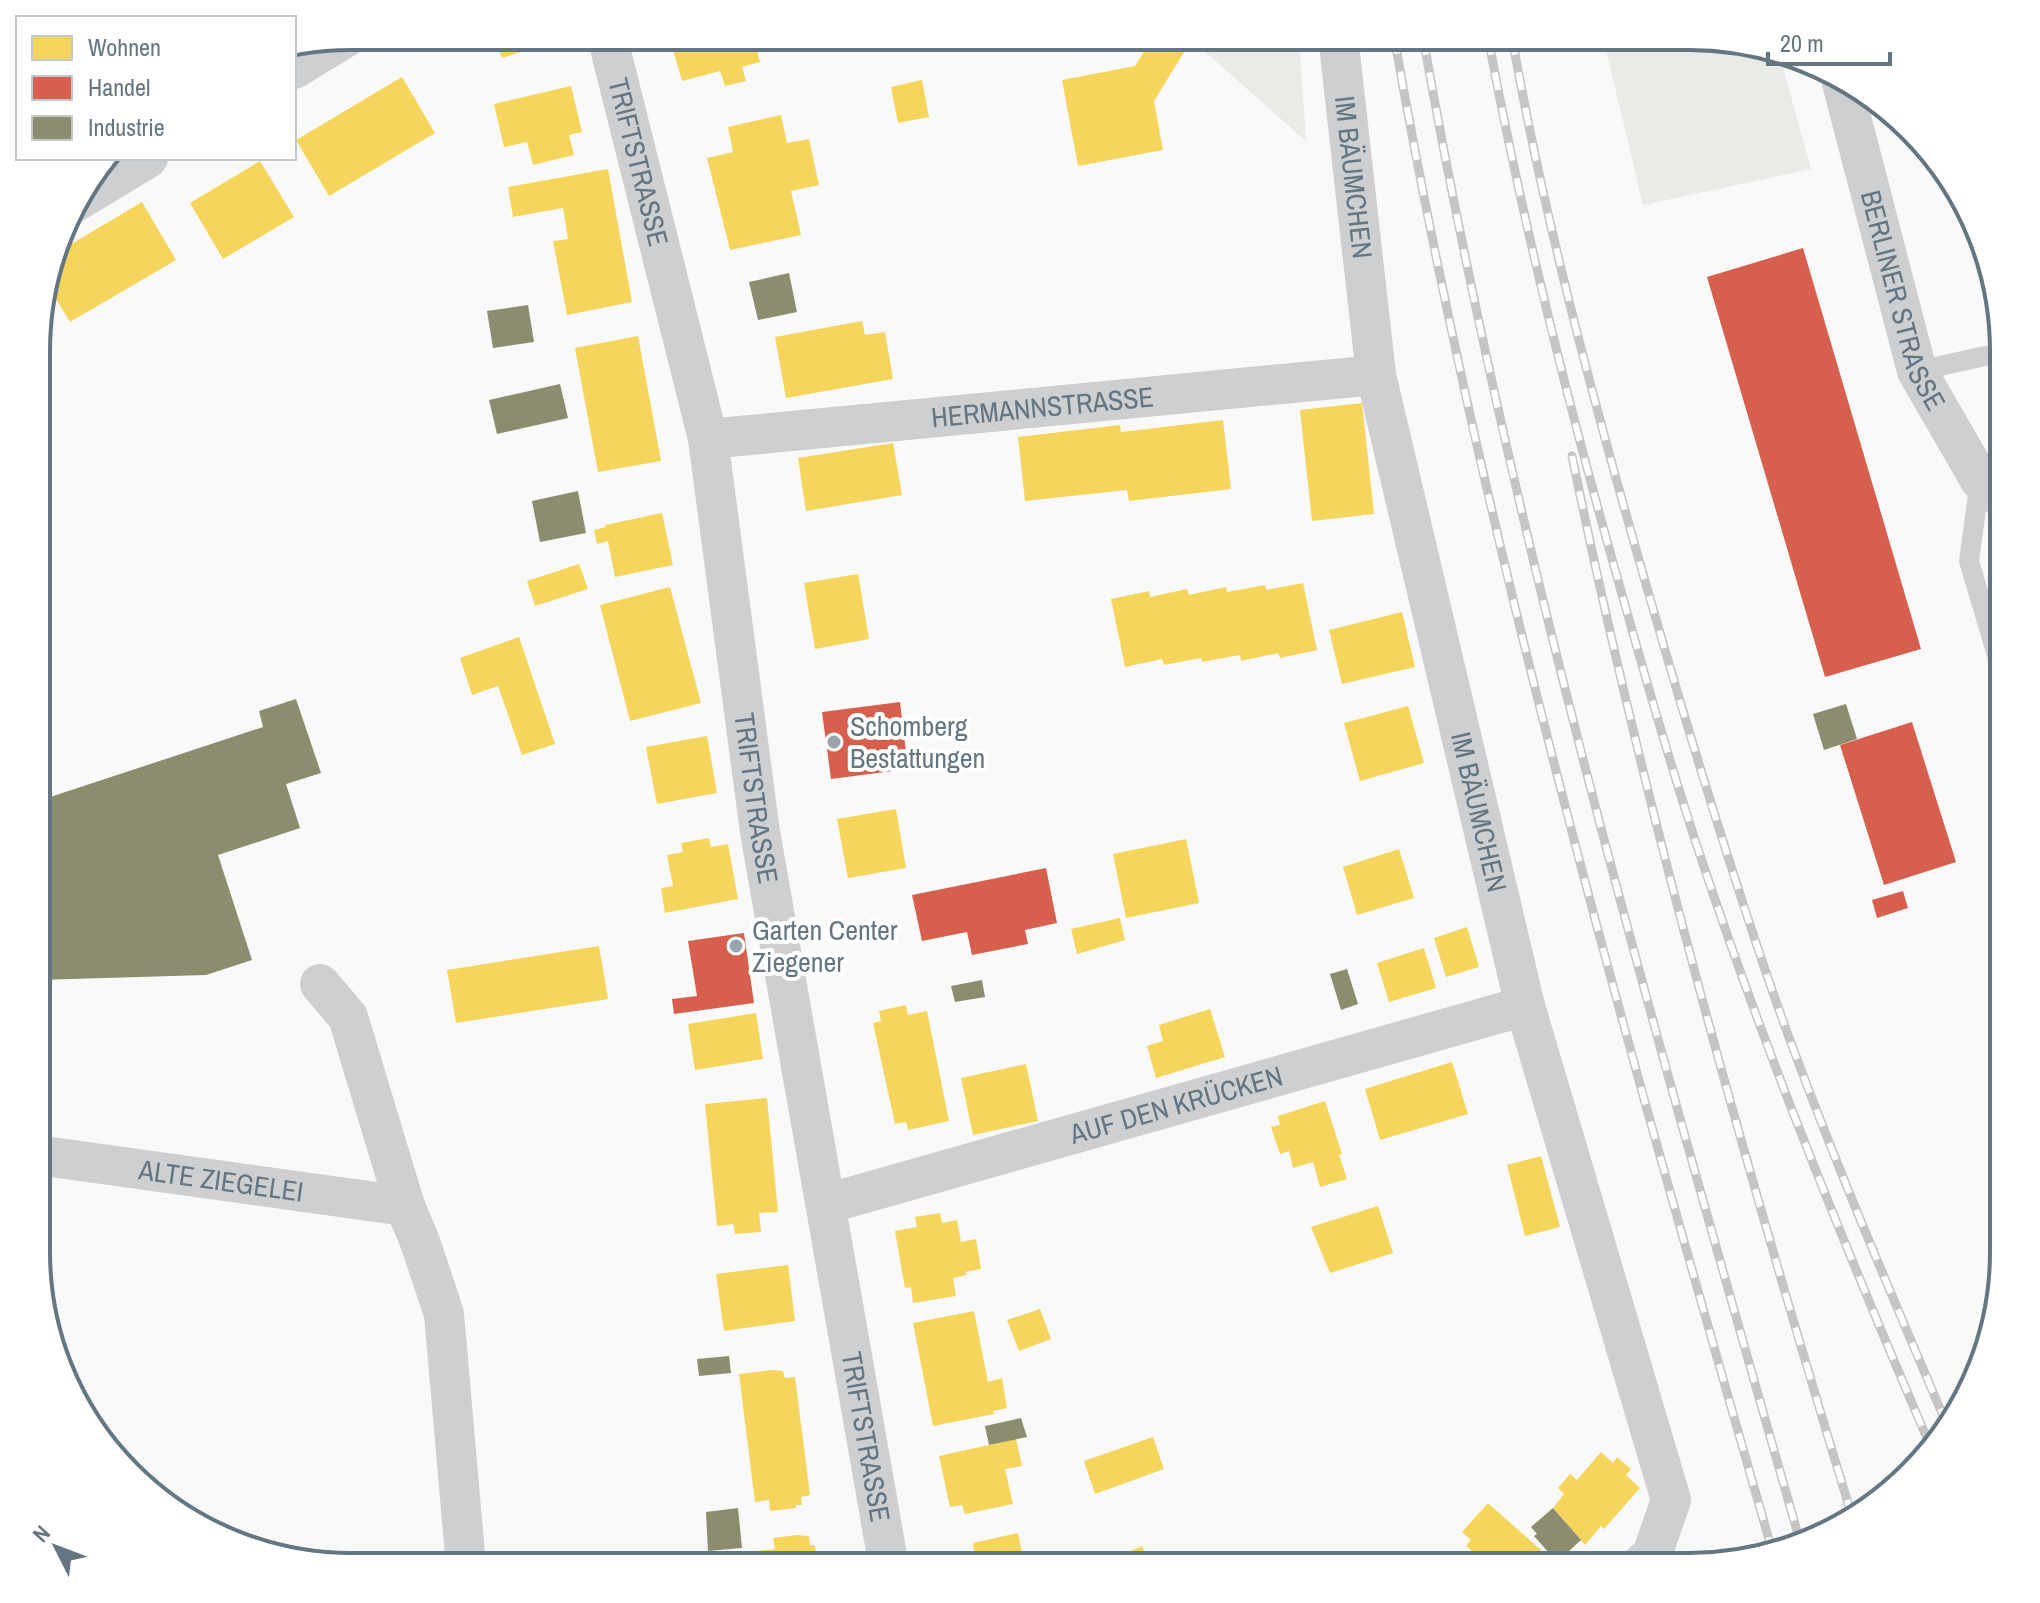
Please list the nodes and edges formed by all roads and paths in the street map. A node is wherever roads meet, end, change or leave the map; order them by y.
1 (611, 50) edge
2 (1340, 50) edge
3 (322, 52) edge
4 (296, 68) edge
5 (1845, 93) edge
6 (145, 160) edge
7 (98, 188) edge
8 (1990, 355) edge
9 (1917, 371) junction
10 (1376, 375) junction
11 (708, 439) junction
12 (1990, 487) edge
13 (1990, 496) edge
14 (1990, 632) edge
15 (320, 984) dead end
16 (1525, 1006) junction
17 (50, 1157) edge
18 (826, 1204) junction
19 (405, 1206) junction
20 (465, 1553) edge
21 (887, 1553) edge
22 (1653, 1553) edge

1 - 11 street, TRIFTSTRASSE
2 - 10 street, IM BÄUMCHEN
3 - 4 street
5 - 9 street, BERLINER STRASSE
6 - 7 street
8 - 9 lane
9 - 12 street, BERLINER STRASSE
10 - 11 street, HERMANNSTRASSE
10 - 16 street, IM BÄUMCHEN
11 - 18 street, TRIFTSTRASSE
13 - 14 lane
15 - 19 street
16 - 18 street, AUF DEN KRÜCKEN
16 - 22 street, IM BÄUMCHEN
17 - 19 street, ALTE ZIEGELEI
18 - 21 street, TRIFTSTRASSE
19 - 20 street

